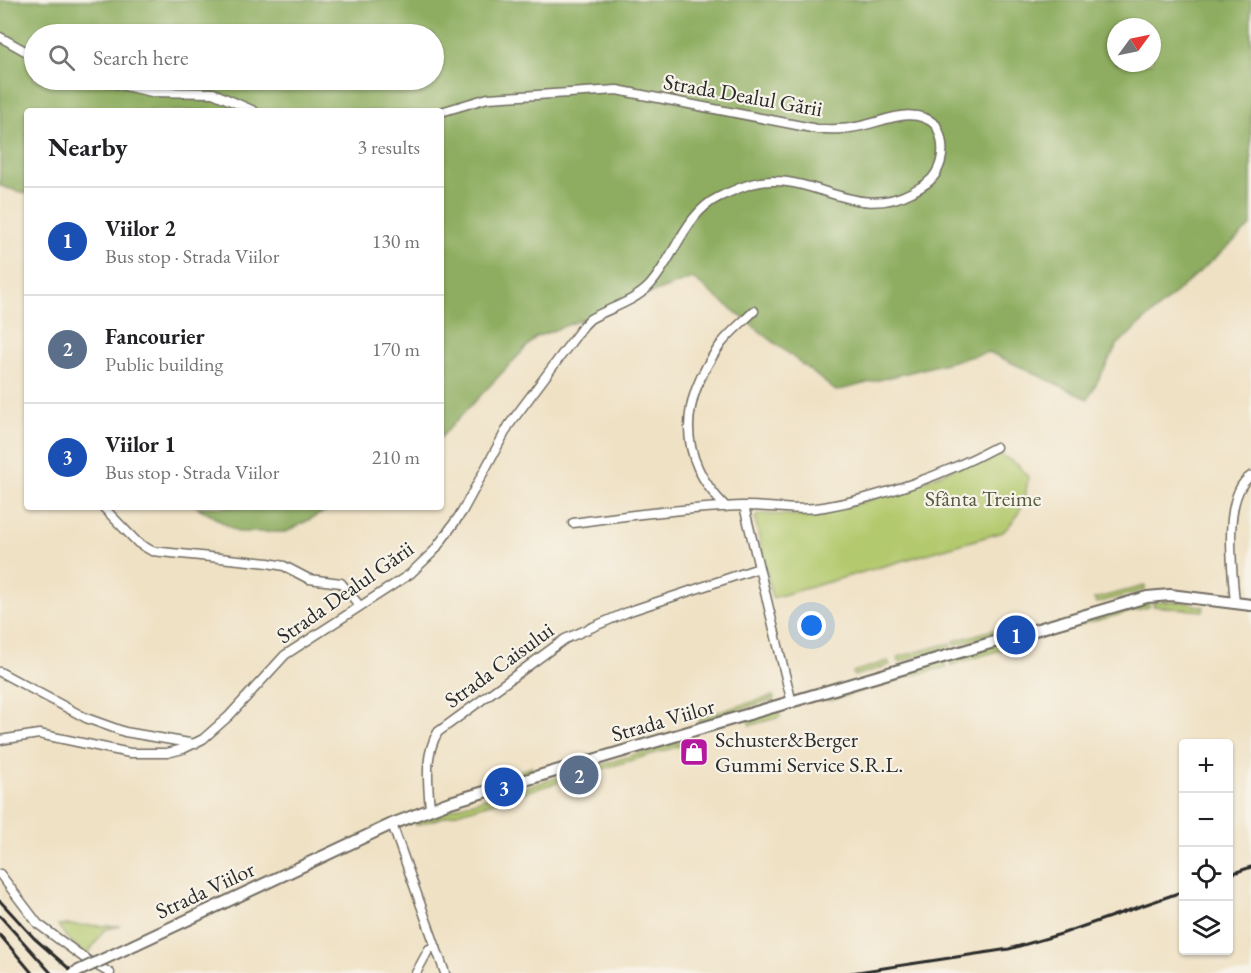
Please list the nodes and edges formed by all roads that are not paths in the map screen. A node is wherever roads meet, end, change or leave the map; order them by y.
1 (0, 37) edge
2 (24, 50) edge
3 (143, 90) edge
4 (247, 108) edge
5 (444, 111) edge
6 (754, 311) dead end
7 (996, 447) dead end
8 (1251, 476) edge
9 (744, 506) junction
10 (726, 507) junction
11 (106, 510) edge
12 (573, 523) dead end
13 (759, 568) junction
14 (1235, 604) junction
15 (359, 605) junction
16 (1251, 605) edge
17 (0, 672) edge
18 (792, 702) junction
19 (0, 740) edge
20 (196, 744) junction
21 (430, 809) junction
22 (392, 824) junction
23 (0, 874) edge
24 (435, 946) junction
25 (74, 973) edge
26 (110, 973) edge
27 (416, 973) edge
28 (445, 973) edge

1 - 2 street
3 - 4 street
5 - 15 street, Strada Dealul Gării
6 - 10 street
7 - 9 street
8 - 14 street
9 - 10 street
9 - 13 street
10 - 12 street
11 - 15 street
13 - 18 street
13 - 21 street, Strada Caisului
14 - 16 street, Strada Viilor
14 - 18 street, Strada Viilor
15 - 20 street, Strada Dealul Gării
17 - 20 street
18 - 21 street, Strada Viilor
19 - 20 street, Strada Dealul Gării
21 - 22 street, Strada Viilor
22 - 24 street
22 - 25 street, Strada Viilor, bridge
23 - 26 street
24 - 27 street
24 - 28 street

